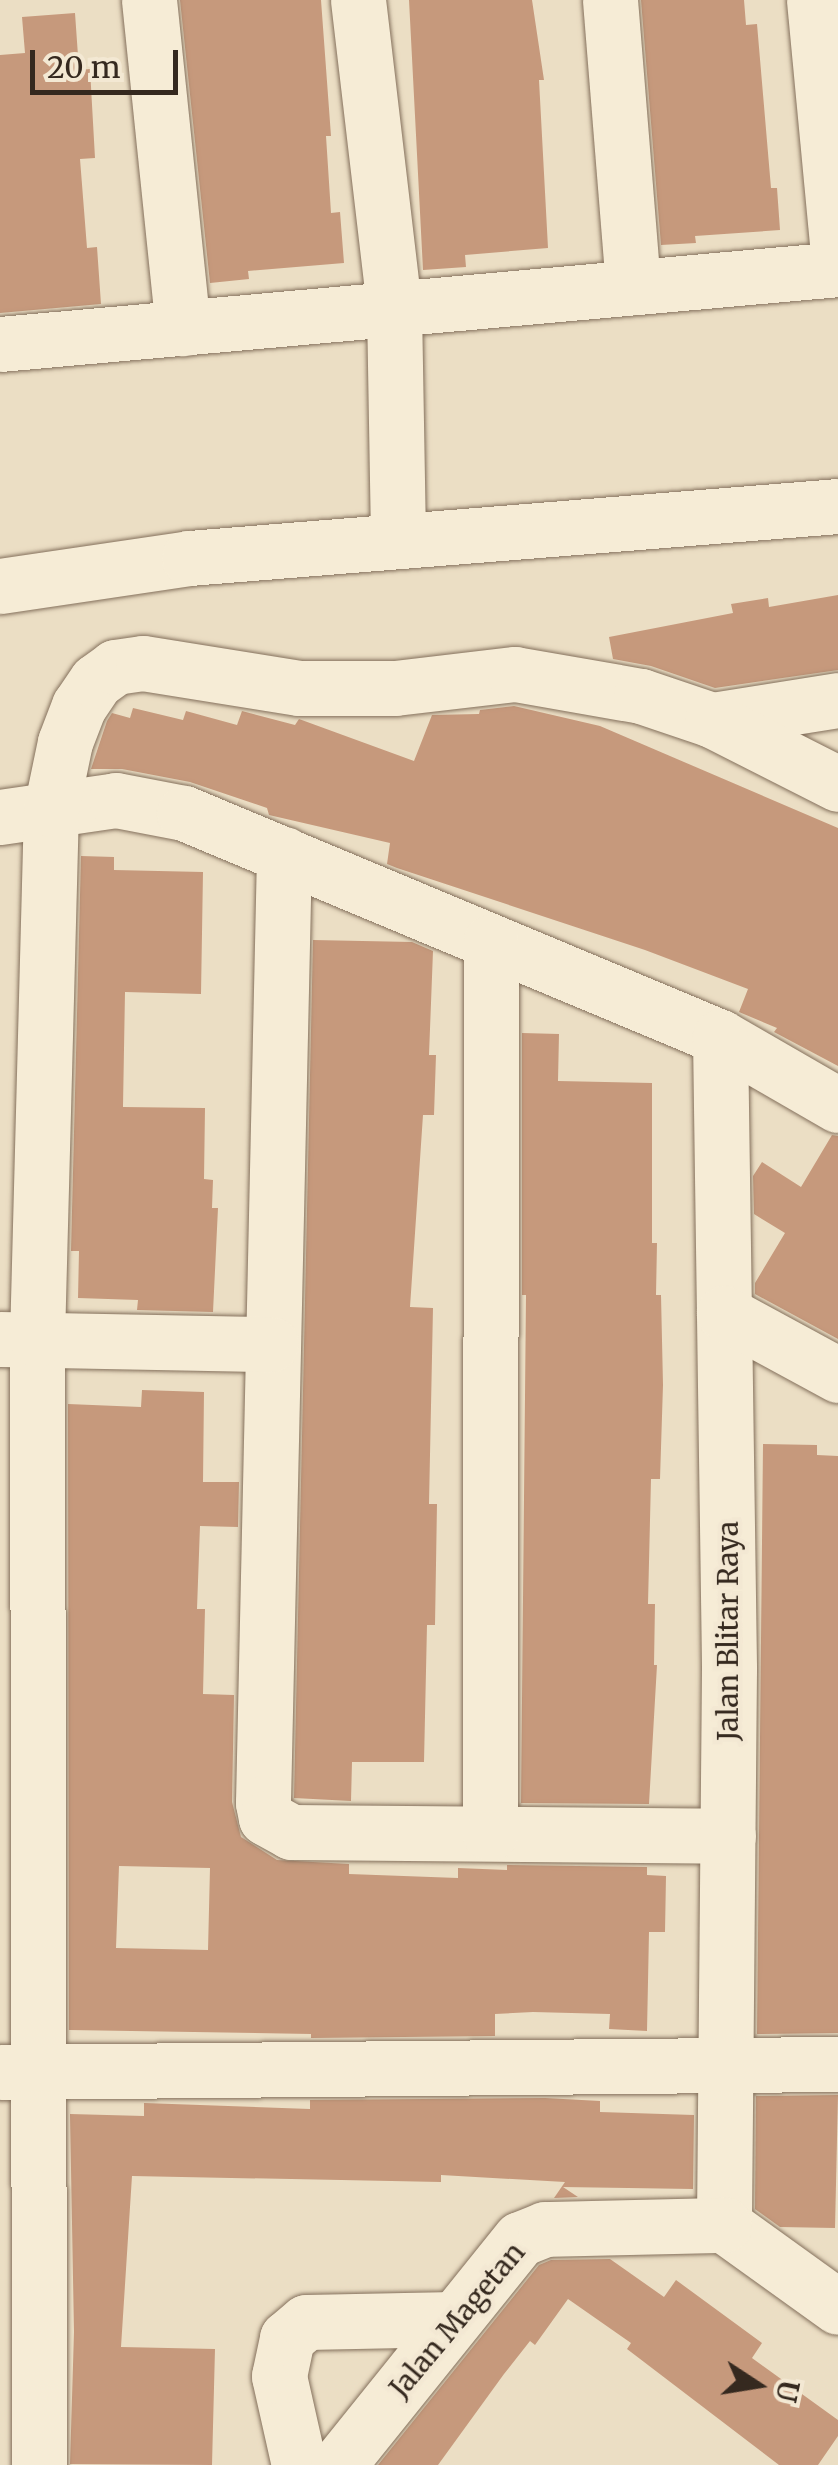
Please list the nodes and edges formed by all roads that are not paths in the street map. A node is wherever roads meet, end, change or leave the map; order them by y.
1 (148, 0) edge
2 (358, 0) edge
3 (610, 0) edge
4 (814, 0) edge
5 (838, 255) edge
6 (838, 269) edge
7 (633, 287) junction
8 (394, 308) junction
9 (183, 328) junction
10 (0, 344) edge
11 (838, 506) edge
12 (398, 538) junction
13 (0, 586) edge
14 (838, 700) edge
15 (712, 720) junction
16 (838, 784) edge
17 (26, 813) edge
18 (284, 854) junction
19 (491, 942) junction
20 (720, 1037) junction
21 (23, 1049) edge
22 (838, 1106) edge
23 (724, 1313) junction
24 (19, 1339) edge
25 (272, 1344) junction
26 (838, 1376) edge
27 (490, 1833) junction
28 (728, 1836) junction
29 (728, 2064) junction
30 (838, 2064) edge
31 (19, 2072) edge
32 (724, 2224) junction
33 (833, 2299) edge
34 (454, 2319) junction
35 (39, 2465) edge
36 (299, 2465) edge
37 (338, 2465) edge

1 - 9 street
2 - 8 street
3 - 7 street
4 - 5 street
6 - 7 street
7 - 8 street
8 - 9 street
8 - 12 street
9 - 10 street
11 - 12 street
12 - 13 street
14 - 15 street
15 - 16 street
15 - 17 street
17 - 18 street
17 - 21 street
18 - 19 street
18 - 25 street
19 - 20 street
19 - 27 street
20 - 22 street
20 - 23 street, Jalan Blitar Raya
21 - 24 street
23 - 26 street
23 - 28 street, Jalan Blitar Raya
24 - 25 street
24 - 31 street
25 - 27 street
27 - 28 street
28 - 29 street, Jalan Blitar Raya
29 - 30 street
29 - 31 street
29 - 32 street, Jalan Blitar Raya
31 - 35 street
32 - 33 street
32 - 34 street, Jalan Magetan
34 - 36 street
34 - 37 street, Jalan Magetan

